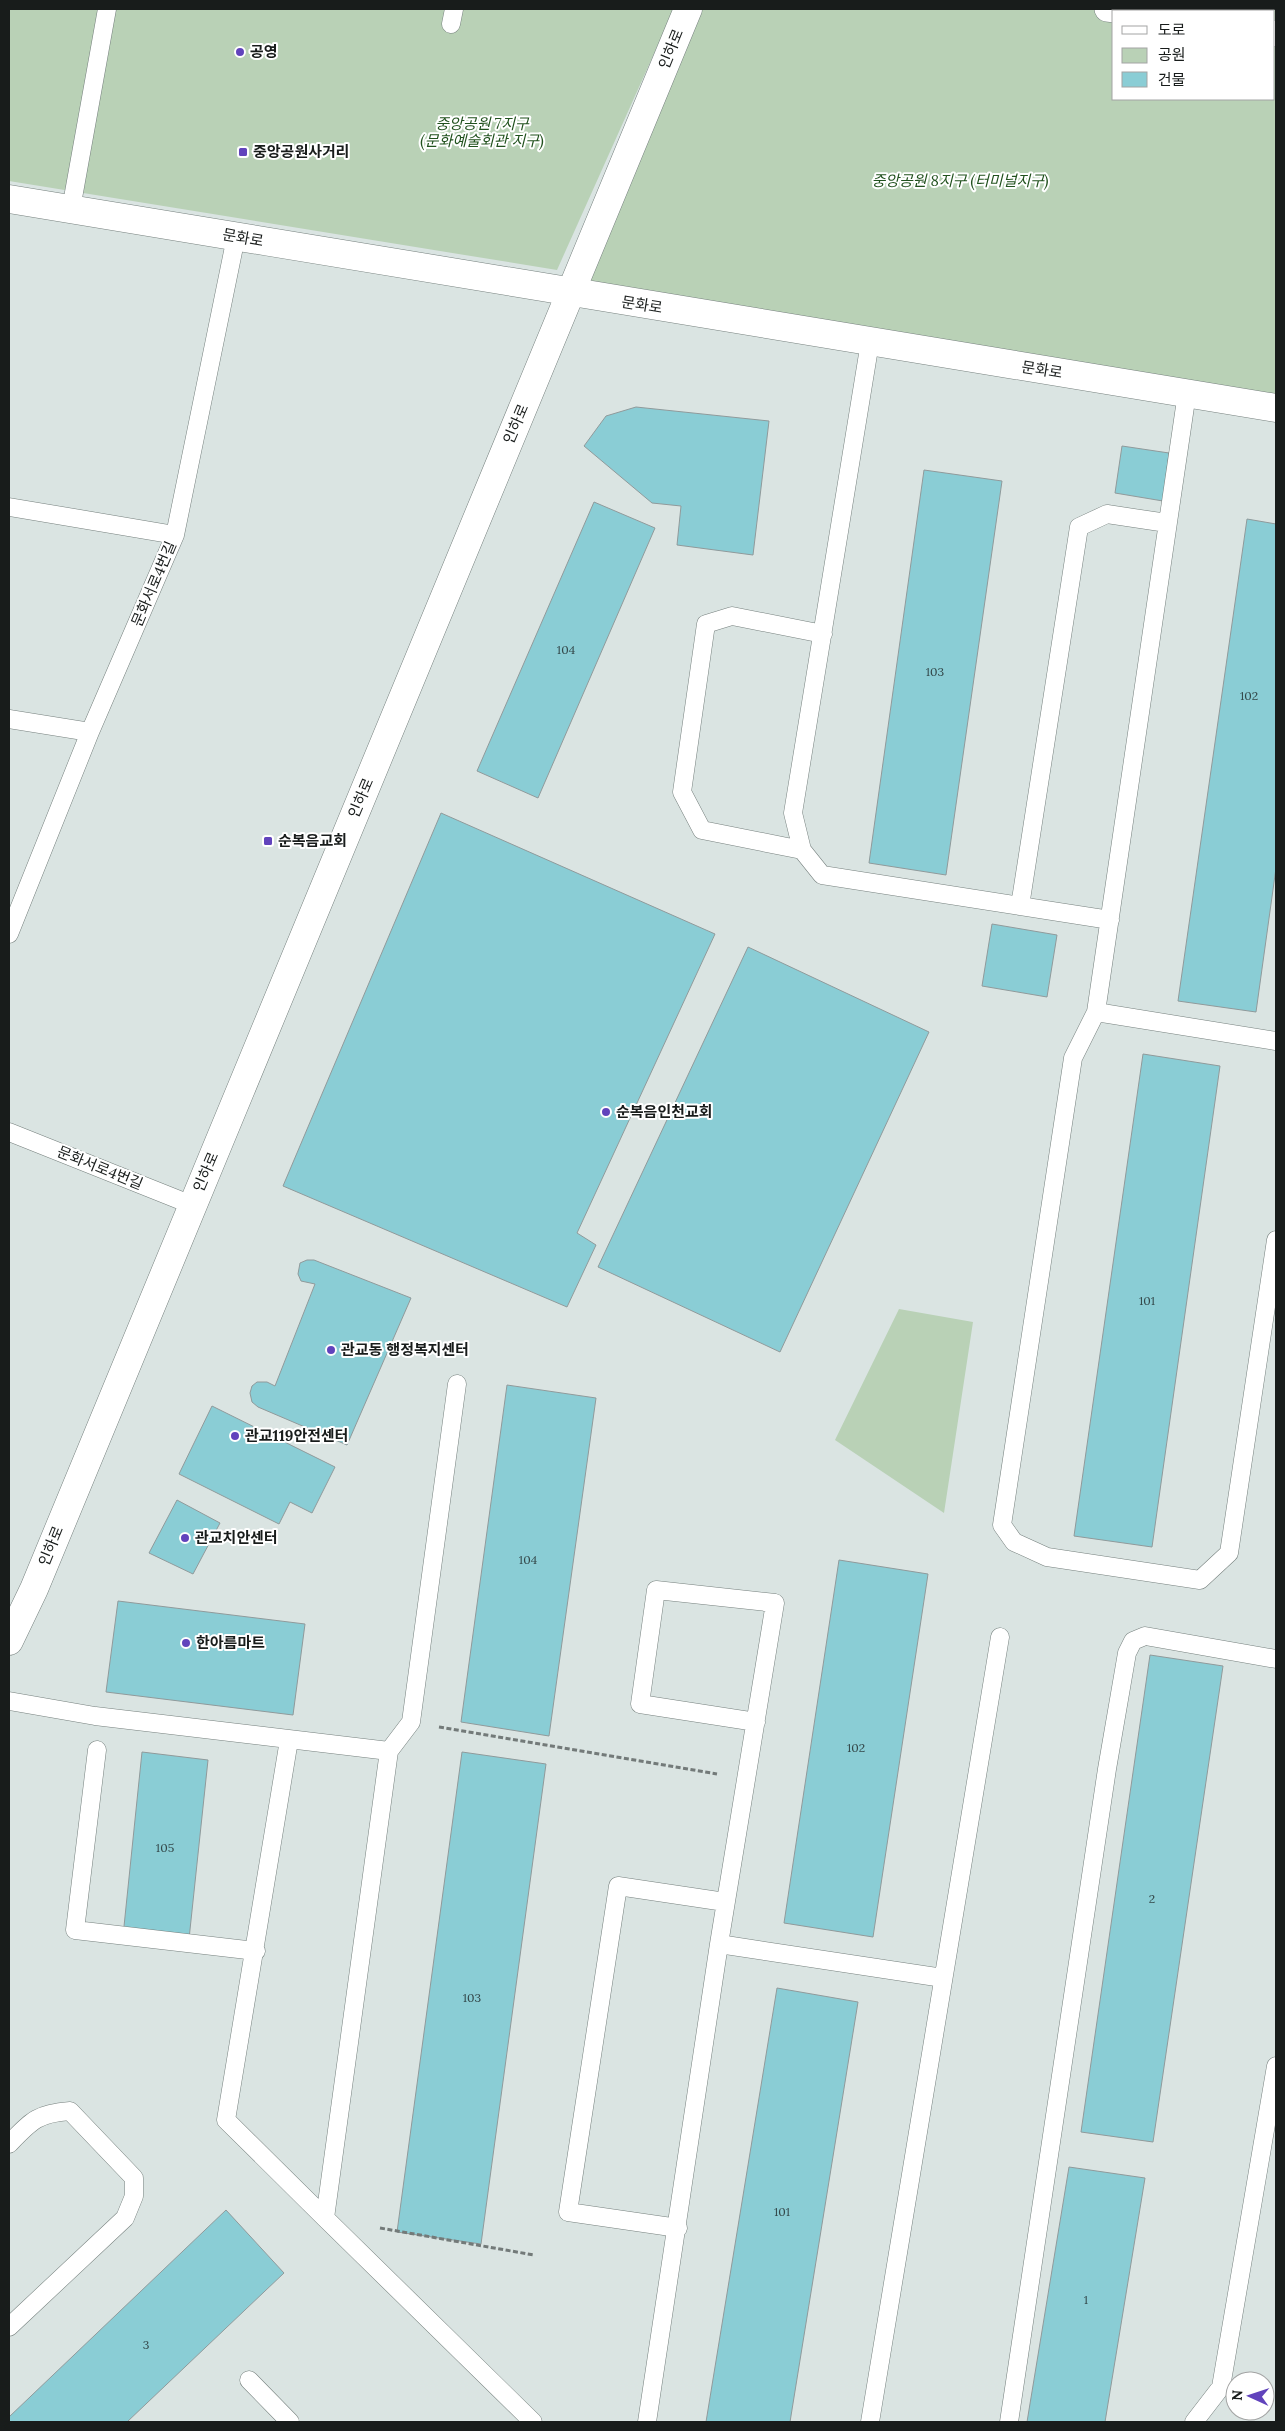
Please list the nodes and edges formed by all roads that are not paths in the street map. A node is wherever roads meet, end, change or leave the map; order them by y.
1 (107, 9) edge
2 (688, 9) edge
3 (9, 199) edge
4 (71, 210) junction
5 (236, 237) junction
6 (570, 293) junction
7 (870, 342) junction
8 (1187, 393) junction
9 (1276, 408) edge
10 (9, 508) edge
11 (1167, 523) junction
12 (175, 535) junction
13 (823, 634) junction
14 (9, 719) edge
15 (90, 732) junction
16 (802, 850) junction
17 (1020, 906) junction
18 (1110, 920) junction
19 (11, 925) edge
20 (1096, 1012) junction
21 (1276, 1041) edge
22 (9, 1132) edge
23 (192, 1205) junction
24 (1276, 1240) edge
25 (457, 1384) dead end
26 (1000, 1636) dead end
27 (9, 1641) edge
28 (1276, 1659) edge
29 (9, 1700) edge
30 (756, 1722) junction
31 (289, 1740) junction
32 (97, 1750) dead end
33 (389, 1751) junction
34 (726, 1902) junction
35 (719, 1944) junction
36 (256, 1952) junction
37 (943, 1978) junction
38 (1276, 2066) edge
39 (9, 2144) edge
40 (325, 2218) junction
41 (678, 2228) junction
42 (9, 2327) edge
43 (249, 2380) dead end
44 (290, 2422) edge
45 (533, 2422) edge
46 (647, 2422) edge
47 (870, 2422) edge
48 (1009, 2422) edge
49 (1194, 2422) edge

1 - 4 lane
2 - 6 main road, 인하로
3 - 4 main road, 문화로
4 - 5 main road, 문화로
5 - 6 main road, 문화로
5 - 12 lane
6 - 7 main road, 문화로
6 - 23 main road, 인하로
7 - 8 main road, 문화로
7 - 13 lane
8 - 9 main road, 문화로
8 - 11 lane
10 - 12 lane, 문화서로4번길
11 - 17 lane
11 - 18 lane
12 - 15 lane, 문화서로4번길
13 - 16 lane
13 - 16 lane
14 - 15 lane
15 - 19 lane, 문화서로4번길
16 - 17 lane
17 - 18 lane
18 - 20 lane
20 - 21 lane
20 - 24 lane
22 - 23 lane, 문화서로4번길
23 - 27 main road, 인하로
25 - 33 lane
26 - 37 lane
28 - 48 lane
29 - 31 lane
30 - 30 lane
30 - 34 lane
31 - 33 lane
31 - 36 lane
32 - 36 lane
33 - 40 lane
34 - 35 lane
34 - 41 lane
35 - 37 lane
35 - 41 lane
36 - 40 lane
37 - 47 lane
38 - 49 lane
39 - 42 lane
40 - 45 lane
41 - 46 lane
43 - 44 lane

